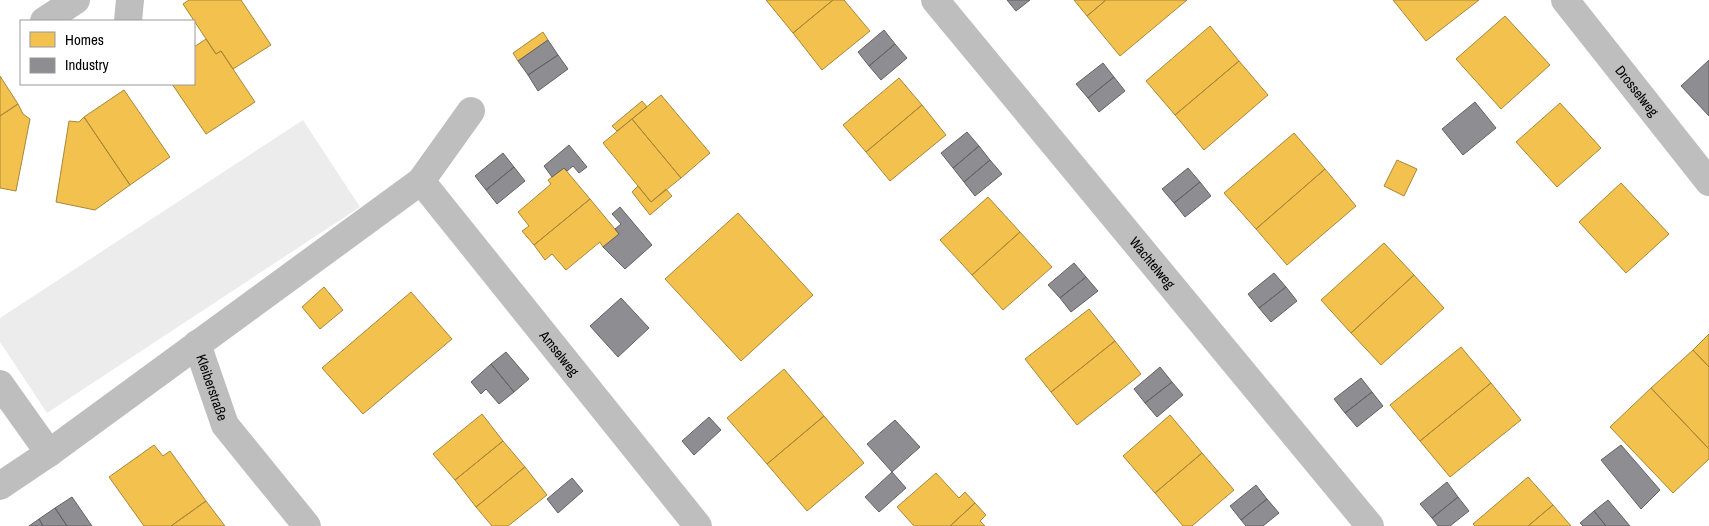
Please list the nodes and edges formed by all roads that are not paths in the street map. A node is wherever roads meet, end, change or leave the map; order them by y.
1 (76, 0) edge
2 (130, 0) edge
3 (935, 0) edge
4 (1565, 0) edge
5 (46, 20) edge
6 (128, 20) edge
7 (471, 111) dead end
8 (421, 181) junction
9 (1709, 182) edge
10 (197, 344) junction
11 (0, 384) edge
12 (49, 453) junction
13 (0, 486) edge
14 (306, 526) edge
15 (698, 526) edge
16 (1370, 526) edge

1 - 5 street
2 - 6 street
3 - 16 street, Wachtelweg
4 - 9 street, Drosselweg
7 - 8 street
8 - 10 street
8 - 15 street, Amselweg
10 - 12 street, Kleiberstraße
10 - 14 street, Kleiberstraße
11 - 12 street
12 - 13 street, Kleiberstraße

